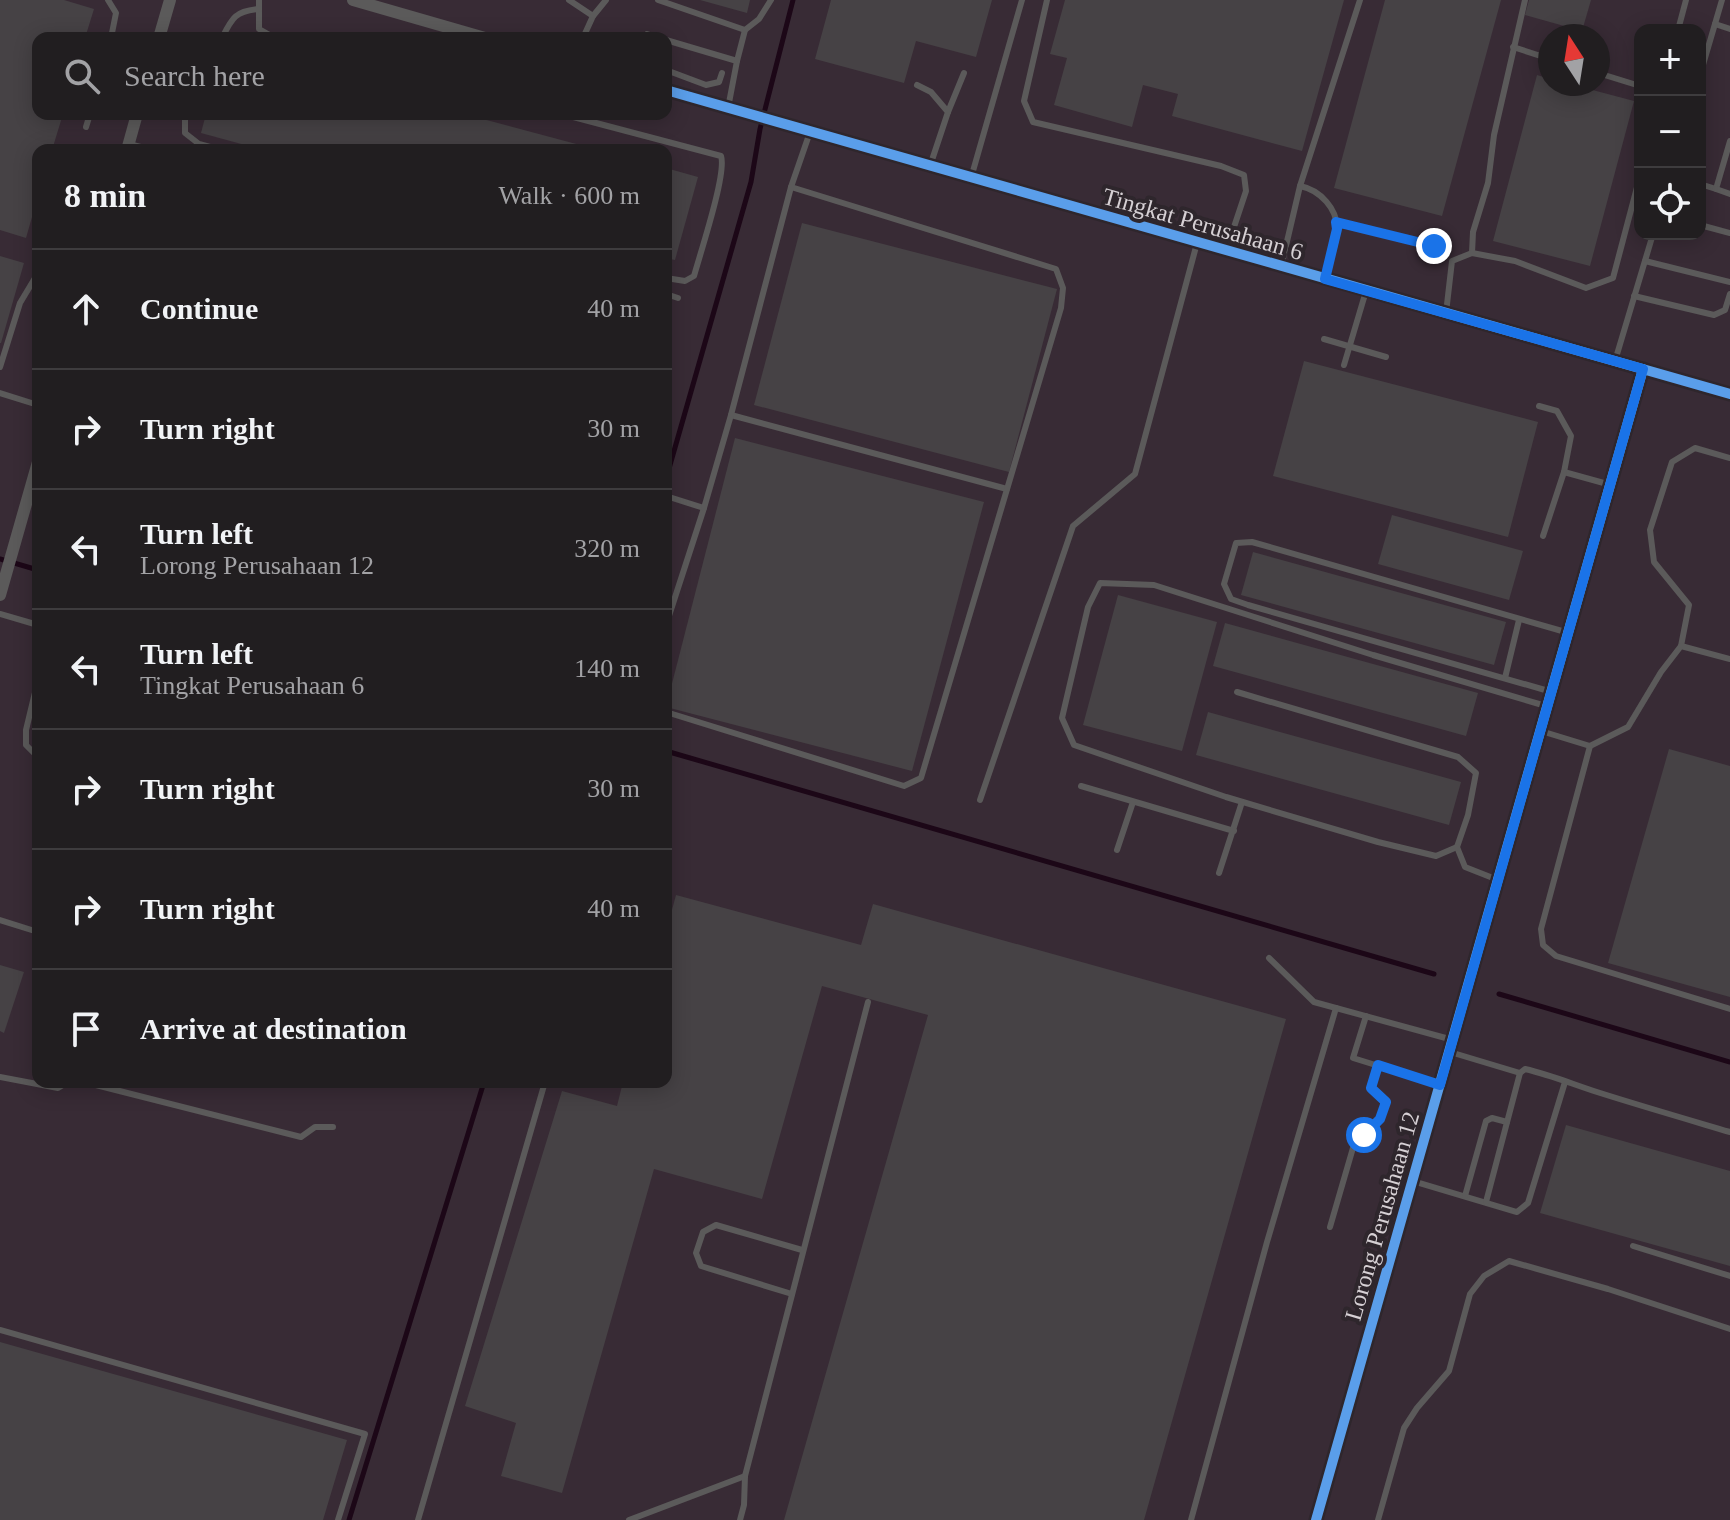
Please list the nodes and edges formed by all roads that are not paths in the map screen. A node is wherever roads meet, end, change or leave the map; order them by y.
1 (108, 0) edge
2 (170, 0) edge
3 (259, 0) edge
4 (353, 0) edge
5 (569, 0) edge
6 (606, 0) edge
7 (658, 0) edge
8 (771, 0) edge
9 (1022, 0) edge
10 (1047, 0) edge
11 (1360, 0) edge
12 (1525, 0) edge
13 (1686, 0) edge
14 (1722, 0) edge
15 (259, 9) junction
16 (593, 16) junction
17 (1680, 24) edge
18 (1715, 24) junction
19 (1730, 29) edge
20 (745, 30) junction
21 (112, 32) edge
22 (161, 32) edge
23 (225, 32) edge
24 (264, 32) edge
25 (464, 32) edge
26 (586, 32) edge
27 (672, 42) edge
28 (1513, 47) junction
29 (1538, 55) edge
30 (1706, 55) edge
31 (737, 61) junction
32 (672, 72) edge
33 (722, 73) dead end
34 (964, 73) dead end
35 (1610, 77) edge
36 (1634, 84) edge
37 (917, 85) dead end
38 (672, 92) edge
39 (728, 108) junction
40 (948, 112) junction
41 (88, 120) edge
42 (135, 120) edge
43 (185, 120) edge
44 (585, 120) edge
45 (86, 127) dead end
46 (810, 132) junction
47 (1730, 141) edge
48 (129, 144) edge
49 (199, 144) edge
50 (930, 166) junction
51 (971, 178) junction
52 (1300, 186) junction
53 (1706, 186) edge
54 (791, 187) junction
55 (1716, 189) junction
56 (1730, 194) edge
57 (1634, 199) edge
58 (1336, 222) junction
59 (1706, 227) edge
60 (1730, 233) edge
61 (1651, 240) edge
62 (1197, 243) junction
63 (1434, 246) dead end
64 (1226, 251) junction
65 (1472, 253) junction
66 (1645, 261) junction
67 (1281, 267) junction
68 (672, 279) edge
69 (1325, 279) junction
70 (1730, 282) edge
71 (32, 283) edge
72 (1366, 291) junction
73 (1730, 294) edge
74 (672, 296) edge
75 (1634, 296) junction
76 (678, 298) dead end
77 (1446, 314) junction
78 (1324, 339) dead end
79 (1350, 345) junction
80 (1386, 357) dead end
81 (1615, 361) junction
82 (1344, 365) dead end
83 (0, 367) edge
84 (1643, 369) junction
85 (0, 393) edge
86 (1730, 394) edge
87 (32, 403) edge
88 (1539, 406) dead end
89 (731, 415) junction
90 (1730, 458) edge
91 (1564, 472) junction
92 (32, 483) edge
93 (1611, 485) junction
94 (1007, 489) junction
95 (672, 498) edge
96 (704, 508) junction
97 (1543, 536) dead end
98 (0, 595) edge
99 (672, 607) edge
100 (0, 614) edge
101 (1519, 620) junction
102 (32, 623) edge
103 (1569, 633) junction
104 (1681, 646) junction
105 (1730, 659) edge
106 (1505, 678) junction
107 (1237, 692) dead end
108 (1552, 692) junction
109 (32, 706) edge
110 (1548, 706) junction
111 (672, 714) edge
112 (1541, 731) junction
113 (1590, 746) junction
114 (32, 751) edge
115 (1081, 786) dead end
116 (980, 800) dead end
117 (1133, 802) junction
118 (1242, 802) junction
119 (1234, 831) junction
120 (1457, 847) junction
121 (1117, 850) dead end
122 (1219, 873) dead end
123 (1498, 880) junction
124 (0, 920) edge
125 (32, 930) edge
126 (1269, 958) dead end
127 (868, 1002) dead end
128 (1336, 1008) junction
129 (1730, 1009) edge
130 (1366, 1016) junction
131 (1451, 1046) junction
132 (1378, 1065) junction
133 (1520, 1073) junction
134 (0, 1077) edge
135 (1565, 1082) junction
136 (32, 1083) edge
137 (1440, 1085) junction
138 (108, 1088) edge
139 (543, 1088) edge
140 (1507, 1122) junction
141 (333, 1127) dead end
142 (1730, 1132) edge
143 (1413, 1181) junction
144 (1465, 1196) junction
145 (1486, 1202) junction
146 (1330, 1227) dead end
147 (1633, 1246) dead end
148 (802, 1250) junction
149 (1730, 1276) edge
150 (792, 1294) junction
151 (1730, 1329) edge
152 (0, 1330) edge
153 (745, 1476) junction
154 (338, 1520) edge
155 (418, 1520) edge
156 (629, 1520) edge
157 (740, 1520) edge
158 (1191, 1520) edge
159 (1316, 1520) edge
160 (1378, 1520) edge

1 - 21 lane
2 - 22 street
3 - 15 lane
4 - 25 street
5 - 16 lane
6 - 16 lane
7 - 20 lane
8 - 20 lane
9 - 51 lane
10 - 64 lane
11 - 52 lane
12 - 28 lane
13 - 17 lane
14 - 18 lane
15 - 23 lane
15 - 24 lane
16 - 26 lane
18 - 19 lane
18 - 30 lane
20 - 31 lane
27 - 31 lane
28 - 29 lane
28 - 65 lane
31 - 39 lane
32 - 33 lane
34 - 40 lane
35 - 36 lane
37 - 40 lane
38 - 39 street, Tingkat Perusahaan 6
39 - 46 street, Tingkat Perusahaan 6
40 - 50 lane
41 - 45 lane
42 - 48 street
43 - 49 lane
44 - 68 lane
46 - 50 street, Tingkat Perusahaan 6
46 - 54 lane
47 - 55 lane
50 - 51 street, Tingkat Perusahaan 6
51 - 62 street, Tingkat Perusahaan 6
52 - 58 lane
52 - 67 lane
53 - 55 lane
54 - 89 lane
54 - 94 lane
55 - 56 lane
57 - 65 lane
58 - 63 lane
58 - 69 lane
59 - 60 lane
61 - 66 lane
62 - 64 street, Tingkat Perusahaan 6
62 - 116 lane
64 - 67 street, Tingkat Perusahaan 6
65 - 77 lane
66 - 70 lane
66 - 75 lane
67 - 69 street, Tingkat Perusahaan 6
69 - 72 street, Tingkat Perusahaan 6
71 - 83 lane
72 - 77 street, Tingkat Perusahaan 6
72 - 79 lane
73 - 75 lane
74 - 76 lane
75 - 81 lane
77 - 81 street, Tingkat Perusahaan 6
78 - 79 lane
79 - 80 lane
79 - 82 lane
81 - 84 street, Tingkat Perusahaan 6
84 - 86 street, Tingkat Perusahaan 6
84 - 93 street, Lorong Perusahaan 12
85 - 87 lane
88 - 91 lane
89 - 94 lane
89 - 96 lane
90 - 104 lane
91 - 93 lane
91 - 97 lane
92 - 98 street
93 - 103 street, Lorong Perusahaan 12
94 - 111 lane
95 - 96 lane
96 - 99 lane
100 - 102 lane
101 - 103 lane
101 - 106 lane
101 - 106 lane
103 - 108 street, Lorong Perusahaan 12
104 - 105 lane
104 - 113 lane
106 - 108 lane
107 - 120 lane
108 - 110 street, Lorong Perusahaan 12
109 - 114 lane
110 - 112 street, Lorong Perusahaan 12
110 - 118 lane
112 - 113 lane
112 - 123 street, Lorong Perusahaan 12
113 - 129 lane
115 - 117 lane
117 - 119 lane
117 - 121 lane
118 - 119 lane
118 - 120 lane
119 - 122 lane
120 - 123 lane
123 - 131 street, Lorong Perusahaan 12
124 - 125 lane
126 - 128 lane
127 - 148 lane
128 - 130 lane
128 - 158 lane
130 - 131 lane
130 - 132 lane
131 - 133 lane
131 - 137 street, Lorong Perusahaan 12
132 - 137 lane
132 - 146 lane
133 - 135 lane
133 - 140 lane
134 - 136 lane
135 - 142 lane
135 - 145 lane
137 - 143 street, Lorong Perusahaan 12
138 - 141 lane
139 - 155 lane
140 - 144 lane
140 - 145 lane
143 - 144 lane
143 - 159 street, Lorong Perusahaan 12
144 - 145 lane
147 - 149 lane
148 - 150 lane
148 - 150 lane
150 - 153 lane
151 - 160 lane
152 - 154 lane
153 - 156 lane
153 - 157 lane

